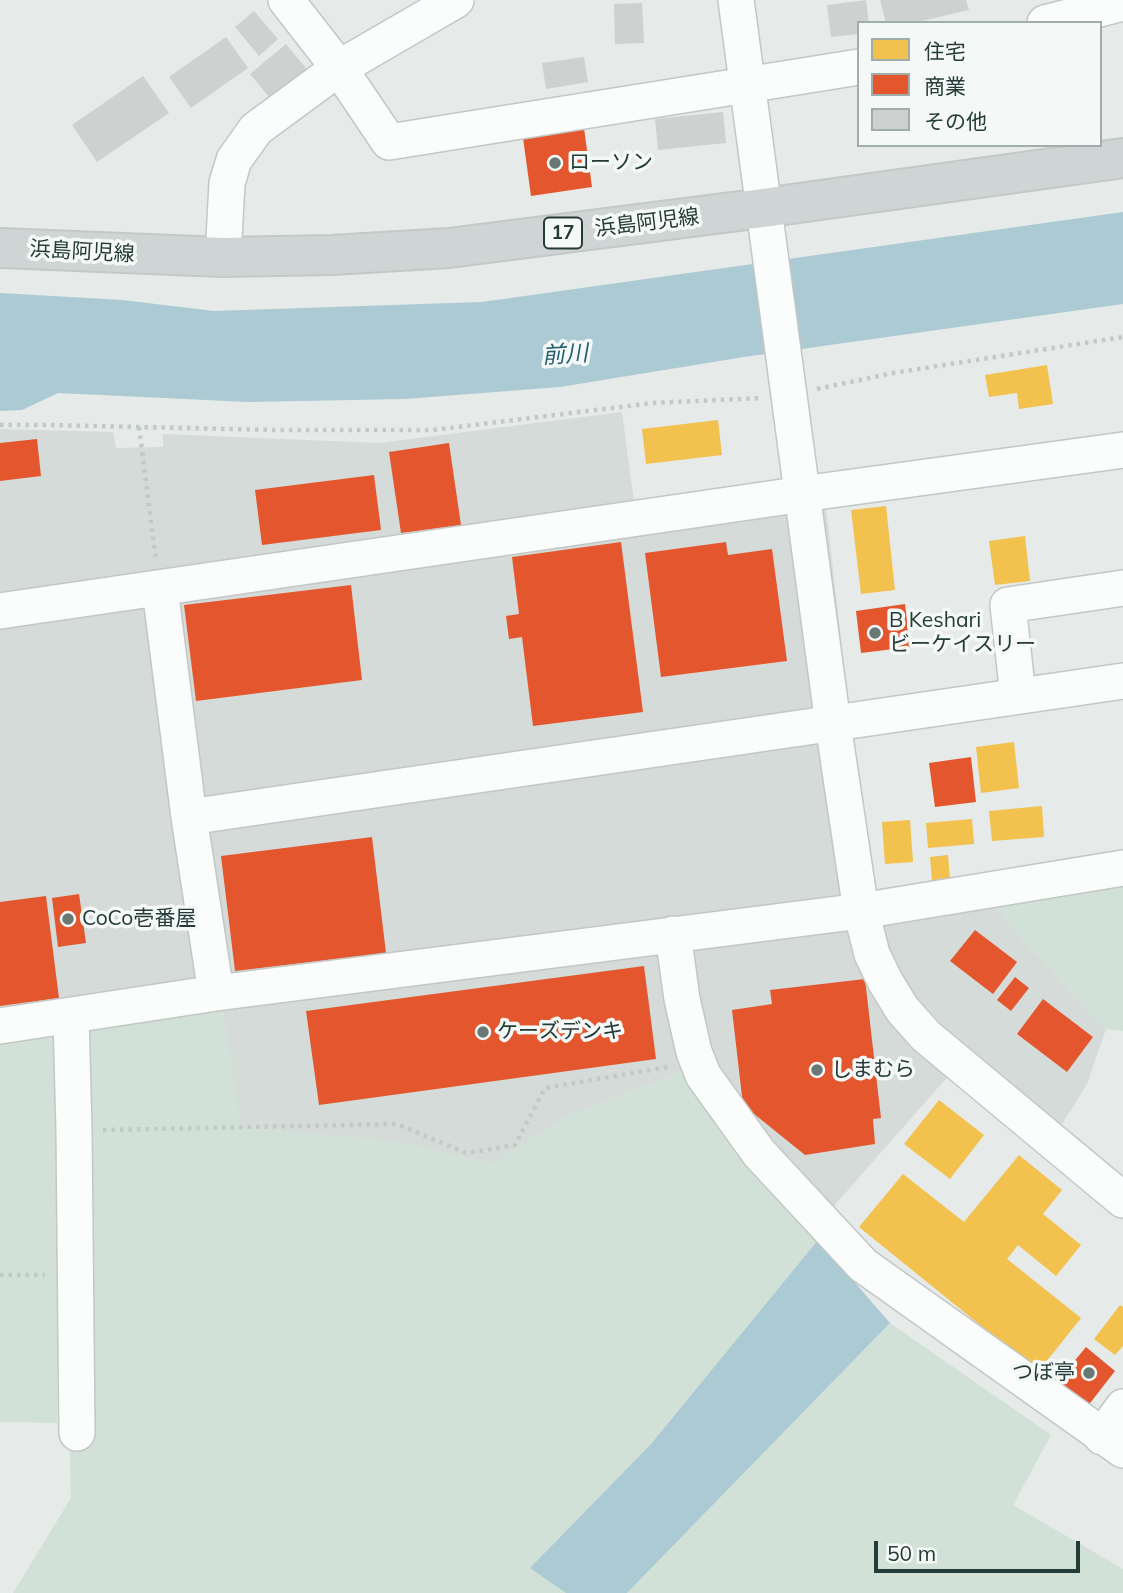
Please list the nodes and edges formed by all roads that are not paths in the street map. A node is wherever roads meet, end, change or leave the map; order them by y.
1 (286, 0) edge
2 (456, 0) edge
3 (736, 0) edge
4 (1122, 2) edge
5 (1123, 10) edge
6 (1052, 21) edge
7 (339, 68) junction
8 (857, 68) edge
9 (746, 86) junction
10 (1123, 158) edge
11 (765, 223) junction
12 (0, 248) edge
13 (223, 257) junction
14 (1123, 450) edge
15 (802, 494) junction
16 (1123, 588) edge
17 (160, 589) junction
18 (0, 611) edge
19 (1123, 681) edge
20 (1018, 695) junction
21 (833, 724) junction
22 (189, 817) junction
23 (1123, 868) edge
24 (861, 911) junction
25 (673, 934) junction
26 (216, 993) junction
27 (71, 1016) junction
28 (0, 1026) edge
29 (1123, 1200) edge
30 (1123, 1407) edge
31 (77, 1433) dead end
32 (1112, 1443) edge

1 - 7 street
2 - 7 street
3 - 9 street
4 - 5 street
4 - 6 street
7 - 9 street
7 - 13 street
8 - 9 street
9 - 11 street
10 - 11 main road, 浜島阿児線 / 17
11 - 13 main road, 浜島阿児線 / 17
11 - 15 street
12 - 13 main road, 浜島阿児線 / 17
14 - 15 street
15 - 17 street
15 - 21 street
16 - 20 street
17 - 18 street
17 - 22 street
19 - 20 street
20 - 21 street
21 - 22 street
21 - 24 street
22 - 26 street
23 - 24 street
24 - 25 street
24 - 29 street
25 - 26 street
25 - 32 street
26 - 27 street
27 - 28 street
27 - 31 street
30 - 32 street

